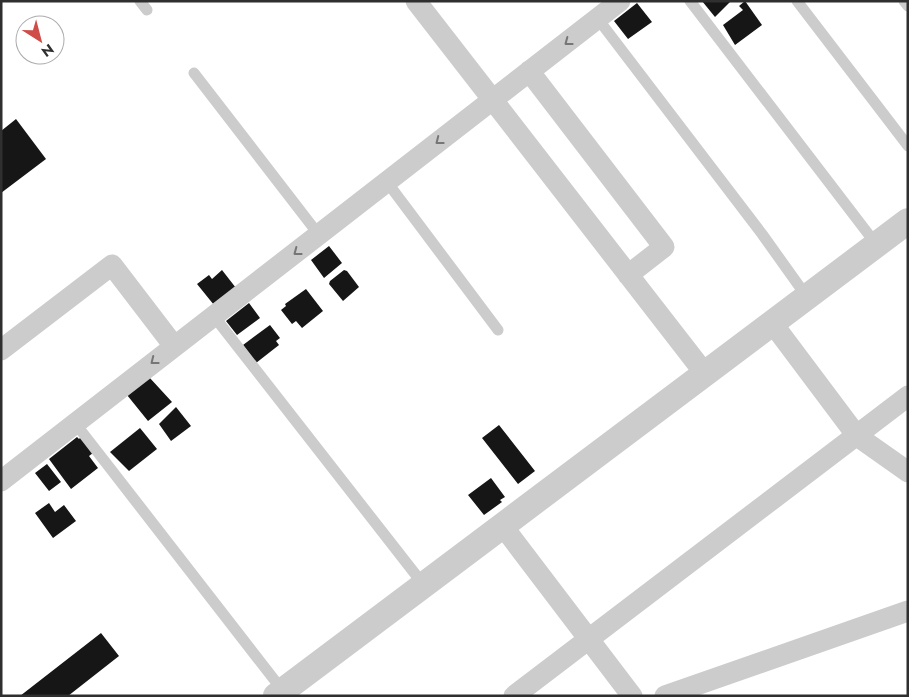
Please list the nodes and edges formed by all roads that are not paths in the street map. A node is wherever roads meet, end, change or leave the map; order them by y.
1 (416, 1) edge
2 (620, 1) edge
3 (690, 1) edge
4 (797, 1) edge
5 (904, 1) edge
6 (908, 6) edge
7 (598, 19) junction
8 (529, 71) junction
9 (194, 73) dead end
10 (491, 100) junction
11 (908, 146) edge
12 (387, 182) junction
13 (908, 220) edge
14 (319, 235) junction
15 (876, 244) junction
16 (628, 275) junction
17 (807, 297) junction
18 (213, 315) junction
19 (773, 324) junction
20 (498, 330) dead end
21 (174, 346) junction
22 (1, 350) edge
23 (706, 375) junction
24 (908, 396) edge
25 (75, 423) junction
26 (857, 436) junction
27 (908, 472) edge
28 (1, 481) edge
29 (502, 525) junction
30 (423, 584) junction
31 (908, 611) edge
32 (589, 639) junction
33 (280, 693) edge
34 (514, 696) edge
35 (632, 696) edge
36 (666, 696) edge

1 - 10 street
2 - 7 street
3 - 15 lane
4 - 11 lane
5 - 6 lane
7 -> 8 street
7 - 17 lane
8 - 10 street
8 - 16 street
9 - 14 lane
10 -> 12 street
10 - 16 street
12 - 14 street
12 - 20 lane
13 - 15 street
14 -> 18 street
15 - 17 street
16 - 23 street
17 - 19 street
18 - 21 street
18 - 30 lane
19 - 23 street
19 - 26 street
21 - 22 street
21 -> 25 street
23 - 29 street
24 - 26 street
25 - 28 street
25 - 33 lane
26 - 27 street
26 - 32 street
29 - 30 street
29 - 32 street
30 - 33 street
31 - 36 street
32 - 34 street
32 - 35 street

